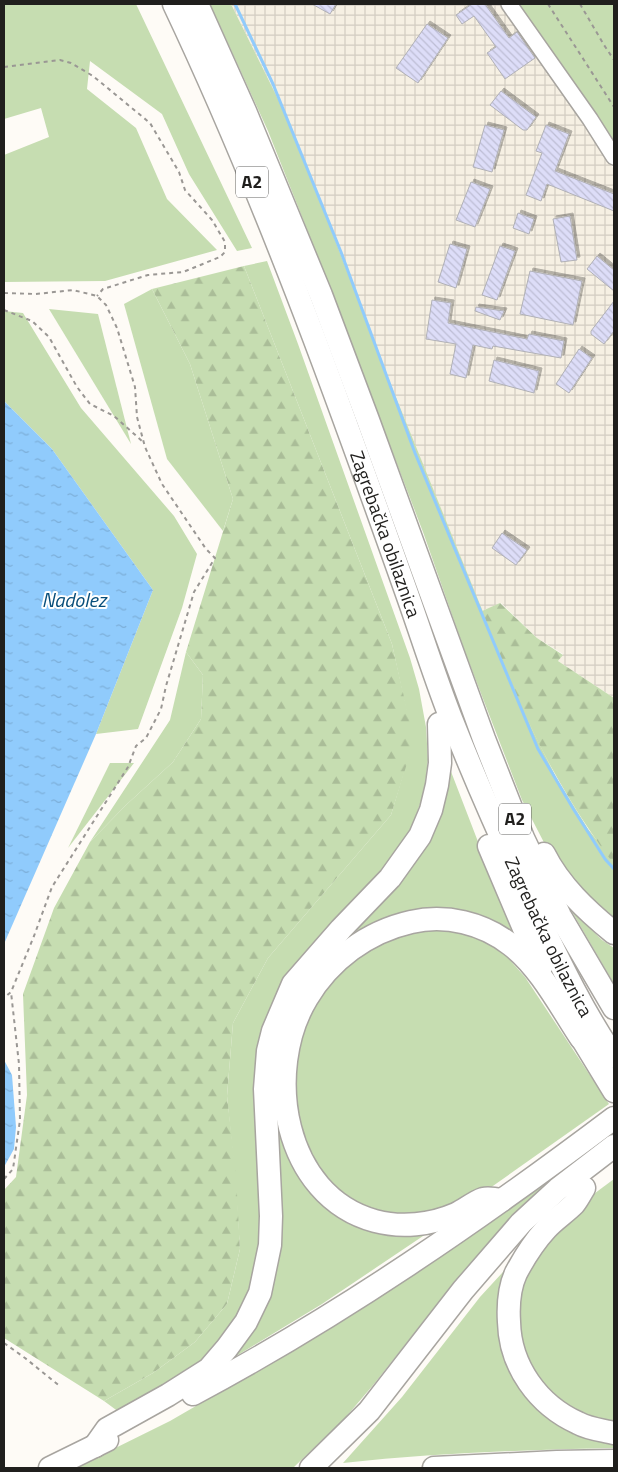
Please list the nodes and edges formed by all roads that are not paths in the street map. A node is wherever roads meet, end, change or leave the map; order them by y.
1 (174, 4) edge
2 (197, 4) edge
3 (509, 4) edge
4 (614, 157) edge
5 (406, 590) junction
6 (453, 656) junction
7 (440, 724) junction
8 (614, 933) edge
9 (614, 1008) edge
10 (599, 1050) edge
11 (614, 1091) edge
12 (614, 1118) edge
13 (614, 1146) edge
14 (614, 1163) edge
15 (584, 1188) junction
16 (502, 1200) junction
17 (430, 1331) junction
18 (614, 1433) edge
19 (95, 1446) junction
20 (614, 1461) edge
21 (50, 1468) edge
22 (311, 1468) edge
23 (434, 1468) edge

1 - 5 highway, Zagrebačka obilaznica / A2
2 - 6 highway, Zagrebačka obilaznica / A2
3 - 4 lane
5 - 7 highway
5 - 10 highway, Zagrebačka obilaznica / A2
6 - 8 highway
6 - 9 highway, Zagrebačka obilaznica / A2
7 - 10 highway
7 - 19 highway
10 - 11 highway
10 - 16 highway
12 - 16 highway
13 - 17 highway
14 - 15 highway
15 - 17 highway
15 - 18 highway
16 - 19 highway
17 - 22 highway
19 - 21 highway
20 - 23 highway

